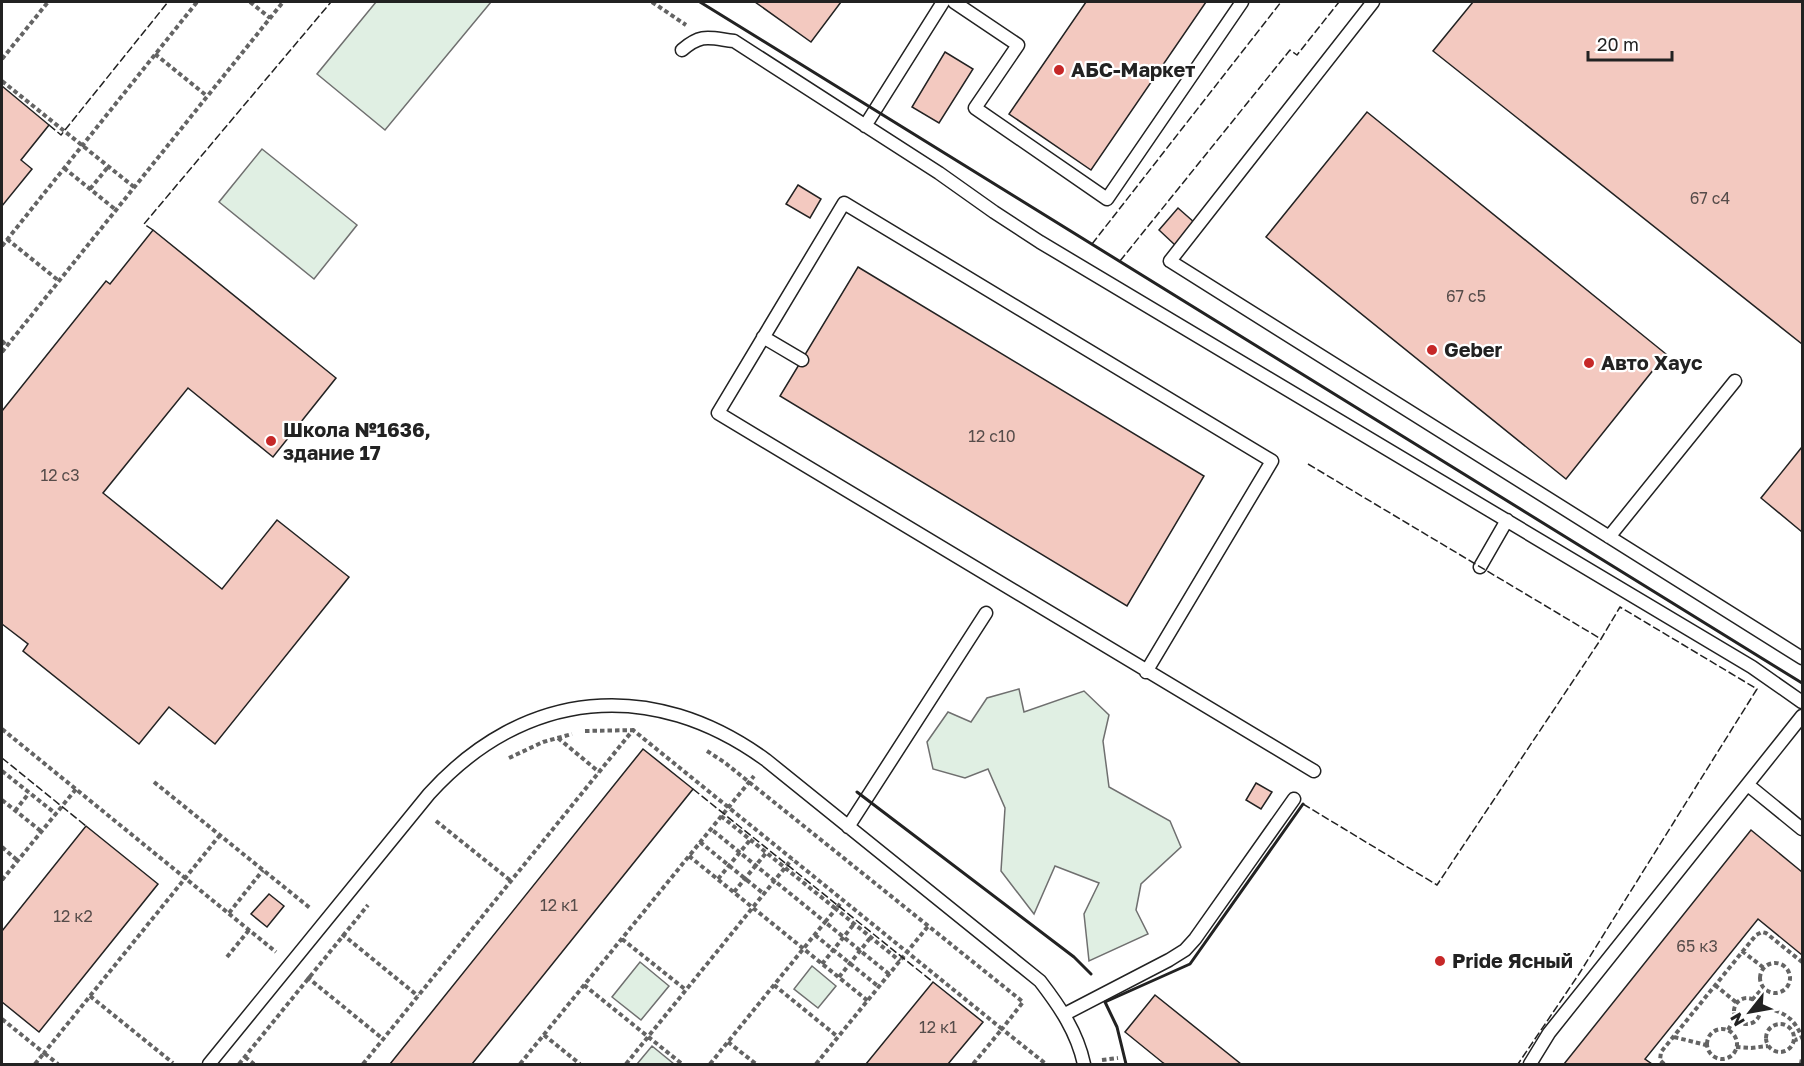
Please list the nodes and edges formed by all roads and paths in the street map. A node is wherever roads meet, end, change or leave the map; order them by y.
1 (48, 2) edge
2 (197, 2) edge
3 (250, 2) edge
4 (283, 2) edge
5 (652, 2) edge
6 (944, 2) edge
7 (954, 2) edge
8 (1242, 2) edge
9 (1373, 2) edge
10 (270, 18) junction
11 (703, 37) junction
12 (682, 50) dead end
13 (155, 54) junction
14 (2, 59) edge
15 (2, 81) edge
16 (207, 96) junction
17 (865, 126) junction
18 (82, 146) junction
19 (108, 167) junction
20 (64, 168) junction
21 (134, 188) junction
22 (90, 189) junction
23 (116, 210) junction
24 (7, 239) junction
25 (2, 246) edge
26 (59, 281) junction
27 (763, 338) junction
28 (2, 341) edge
29 (7, 346) junction
30 (2, 352) edge
31 (802, 360) dead end
32 (1734, 381) dead end
33 (1508, 520) junction
34 (1609, 537) junction
35 (1480, 567) dead end
36 (986, 613) dead end
37 (1803, 658) edge
38 (1146, 672) junction
39 (1803, 702) edge
40 (1803, 716) edge
41 (2, 729) edge
42 (633, 730) junction
43 (645, 731) dead end
44 (557, 738) junction
45 (703, 749) dead end
46 (504, 760) dead end
47 (2, 771) edge
48 (1314, 771) dead end
49 (599, 772) junction
50 (154, 782) dead end
51 (748, 782) junction
52 (1748, 785) junction
53 (76, 789) junction
54 (29, 793) junction
55 (1294, 799) dead end
56 (2, 800) edge
57 (728, 807) junction
58 (15, 811) junction
59 (443, 813) dead end
60 (56, 814) junction
61 (721, 816) junction
62 (436, 821) junction
63 (848, 827) junction
64 (711, 829) junction
65 (1803, 829) edge
66 (429, 830) dead end
67 (42, 832) junction
68 (220, 835) junction
69 (750, 840) junction
70 (700, 842) junction
71 (2, 847) edge
72 (740, 852) junction
73 (766, 853) junction
74 (689, 856) junction
75 (792, 859) junction
76 (18, 861) junction
77 (729, 866) junction
78 (756, 866) junction
79 (784, 868) junction
80 (263, 870) junction
81 (186, 878) junction
82 (718, 879) junction
83 (746, 879) junction
84 (2, 880) edge
85 (774, 880) junction
86 (511, 881) junction
87 (735, 892) junction
88 (764, 894) junction
89 (372, 900) dead end
90 (843, 900) junction
91 (753, 907) junction
92 (836, 909) junction
93 (229, 914) dead end
94 (325, 920) junction
95 (825, 922) junction
96 (854, 924) junction
97 (928, 926) junction
98 (249, 930) dead end
99 (815, 934) junction
100 (344, 935) junction
101 (844, 937) junction
102 (871, 937) junction
103 (622, 939) junction
104 (803, 948) junction
105 (833, 950) junction
106 (860, 950) junction
107 (1742, 951) junction
108 (907, 952) junction
109 (227, 957) dead end
110 (900, 961) junction
111 (1803, 962) edge
112 (850, 963) junction
113 (822, 964) junction
114 (1764, 968) junction
115 (890, 974) junction
116 (839, 977) junction
117 (584, 985) junction
118 (774, 985) junction
119 (1715, 985) junction
120 (879, 987) junction
121 (1763, 988) junction
122 (686, 990) junction
123 (90, 996) junction
124 (418, 996) junction
125 (1752, 1000) junction
126 (868, 1001) junction
127 (1737, 1003) junction
128 (1760, 1008) junction
129 (1065, 1014) junction
130 (1735, 1018) junction
131 (2, 1019) edge
132 (1002, 1029) junction
133 (1728, 1030) junction
134 (544, 1035) junction
135 (1674, 1036) junction
136 (648, 1037) junction
137 (838, 1037) junction
138 (1795, 1040) junction
139 (728, 1042) junction
140 (1707, 1045) junction
141 (1769, 1046) junction
142 (1736, 1047) junction
143 (44, 1053) junction
144 (245, 1058) junction
145 (1803, 1058) edge
146 (1723, 1059) junction
147 (173, 1063) edge
148 (35, 1065) edge
149 (58, 1065) edge
150 (209, 1065) edge
151 (239, 1065) edge
152 (254, 1065) edge
153 (363, 1065) edge
154 (520, 1065) edge
155 (580, 1065) edge
156 (626, 1065) edge
157 (682, 1065) edge
158 (710, 1065) edge
159 (756, 1065) edge
160 (816, 1065) edge
161 (973, 1065) edge
162 (1046, 1065) edge
163 (1084, 1065) edge
164 (1530, 1065) edge
165 (1665, 1065) edge
166 (1726, 1065) edge
167 (1801, 1065) edge

1 - 14 path
2 - 13 path
3 - 10 path
4 - 10 path
5 - 11 path
6 - 17 lane
7 - 8 lane
9 - 34 lane
10 - 16 path
11 - 12 lane
11 - 17 lane
13 - 16 path
13 - 18 path
15 - 18 path
16 - 21 path
17 - 33 lane
18 - 19 path
18 - 20 path
19 - 21 path
19 - 22 path
20 - 22 path
20 - 24 path
21 - 23 path
22 - 23 path
23 - 26 path
24 - 25 path
24 - 26 path
26 - 29 path
27 - 31 lane
27 - 38 lane
27 - 38 lane
28 - 29 path
29 - 30 path
32 - 34 lane
33 - 35 lane
33 - 39 lane
34 - 37 lane
36 - 63 lane
38 - 48 lane
40 - 52 lane
41 - 53 path
42 - 43 path
42 - 44 path
42 - 49 path
42 - 57 path
44 - 46 path
44 - 49 path
45 - 51 path
47 - 54 path
49 - 86 path
50 - 68 path
51 - 57 path
51 - 97 path
52 - 65 lane
52 - 164 lane
53 - 60 path
53 - 81 path
54 - 58 path
54 - 60 path
55 - 129 lane
56 - 58 path
57 - 61 path
57 - 75 path
58 - 67 path
59 - 62 path
60 - 67 path
61 - 64 path
61 - 69 path
62 - 66 path
62 - 86 path
63 - 94 lane
63 - 129 lane
64 - 70 path
64 - 72 path
67 - 76 path
68 - 80 path
68 - 81 path
69 - 72 path
69 - 73 path
70 - 74 path
70 - 77 path
71 - 76 path
72 - 77 path
72 - 78 path
73 - 78 path
73 - 79 path
74 - 82 path
74 - 103 path
75 - 79 path
75 - 90 path
76 - 84 path
77 - 82 path
77 - 83 path
78 - 83 path
78 - 85 path
79 - 85 path
79 - 92 path
80 - 93 path
80 - 94 path
81 - 123 path
82 - 87 path
83 - 87 path
83 - 88 path
85 - 88 path
85 - 95 path
86 - 124 path
87 - 91 path
88 - 91 path
89 - 100 path
90 - 92 path
90 - 108 path
91 - 104 path
91 - 122 path
92 - 95 path
92 - 96 path
94 - 100 path
94 - 150 lane
95 - 99 path
95 - 101 path
96 - 101 path
96 - 102 path
97 - 108 path
97 - 132 path
98 - 109 path
99 - 104 path
99 - 105 path
100 - 124 path
100 - 144 path
101 - 105 path
101 - 106 path
102 - 106 path
102 - 110 path
103 - 117 path
103 - 122 path
104 - 113 path
104 - 118 path
105 - 112 path
105 - 113 path
106 - 112 path
106 - 115 path
107 - 111 path
107 - 114 path
107 - 119 path
108 - 110 path
108 - 132 path
110 - 115 path
112 - 116 path
112 - 120 path
113 - 116 path
114 - 121 path
114 - 121 path
115 - 120 path
116 - 126 path
117 - 134 path
117 - 136 path
118 - 137 path
118 - 139 path
119 - 127 path
119 - 135 path
120 - 126 path
121 - 125 path
122 - 136 path
123 - 143 path
123 - 147 path
124 - 153 path
125 - 127 path
125 - 128 path
126 - 137 path
127 - 130 path
128 - 130 path
128 - 138 path
129 - 163 lane
130 - 133 path
131 - 143 path
132 - 161 path
132 - 162 path
133 - 140 path
133 - 142 path
134 - 154 path
134 - 155 path
135 - 140 path
135 - 165 path
136 - 156 path
136 - 157 path
137 - 160 path
138 - 141 path
138 - 141 path
139 - 158 path
139 - 159 path
140 - 146 path
141 - 142 path
142 - 146 path
143 - 148 path
143 - 149 path
144 - 151 path
144 - 152 path
145 - 167 path
146 - 166 path

